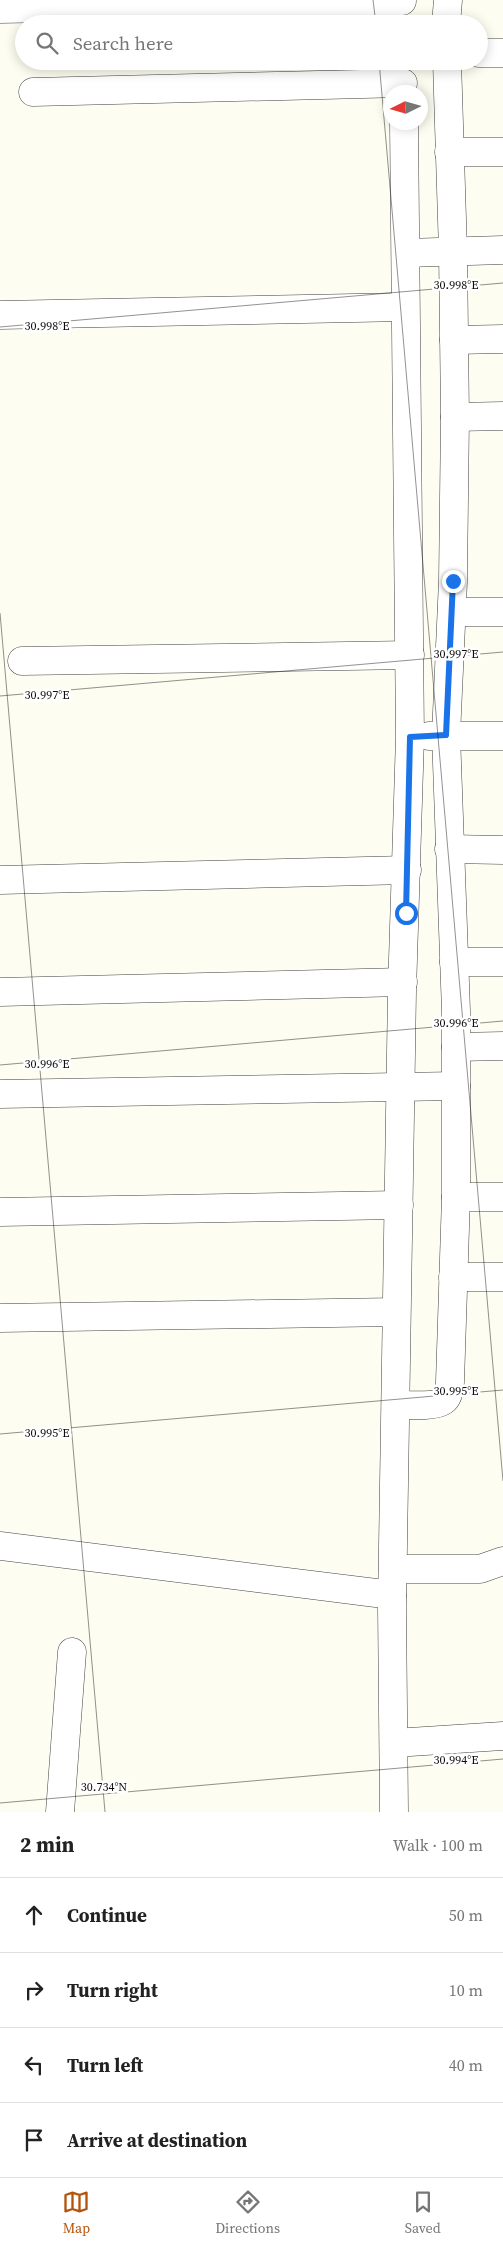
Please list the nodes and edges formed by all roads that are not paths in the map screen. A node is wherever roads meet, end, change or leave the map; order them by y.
1 (448, 0) edge
2 (402, 8) edge
3 (0, 9) edge
4 (447, 15) edge
5 (503, 53) edge
6 (488, 54) edge
7 (447, 70) edge
8 (403, 79) edge
9 (33, 92) dead end
10 (404, 130) edge
11 (450, 152) junction
12 (503, 152) edge
13 (503, 250) edge
14 (453, 251) junction
15 (406, 253) junction
16 (405, 307) junction
17 (0, 315) edge
18 (503, 339) edge
19 (454, 340) junction
20 (455, 416) junction
21 (503, 416) edge
22 (452, 612) junction
23 (503, 612) edge
24 (410, 655) junction
25 (22, 661) dead end
26 (446, 735) junction
27 (503, 736) edge
28 (410, 737) junction
29 (449, 850) junction
30 (503, 850) edge
31 (407, 870) junction
32 (0, 880) edge
33 (454, 962) junction
34 (503, 962) edge
35 (402, 982) junction
36 (0, 992) edge
37 (503, 1046) edge
38 (456, 1047) junction
39 (401, 1086) junction
40 (456, 1086) junction
41 (0, 1094) edge
42 (456, 1197) junction
43 (503, 1197) edge
44 (398, 1205) junction
45 (0, 1212) edge
46 (453, 1277) junction
47 (503, 1277) edge
48 (396, 1312) junction
49 (0, 1318) edge
50 (396, 1405) junction
51 (0, 1546) edge
52 (503, 1561) edge
53 (392, 1582) junction
54 (72, 1652) dead end
55 (503, 1736) edge
56 (394, 1744) junction
57 (60, 1812) edge
58 (394, 1812) edge

1 - 4 street
2 - 3 street
5 - 6 street
7 - 11 street
8 - 9 street
10 - 15 street
11 - 12 street
11 - 14 street
13 - 14 street
14 - 15 street
14 - 19 street
15 - 16 street
16 - 17 street
16 - 24 street
18 - 19 street
19 - 20 street
20 - 21 street
20 - 22 street
22 - 23 street
22 - 26 street
24 - 25 street
24 - 28 street
26 - 27 street
26 - 28 street
26 - 29 street
28 - 31 street
29 - 30 street
29 - 33 street
31 - 32 street
31 - 35 street
33 - 34 street
33 - 38 street
35 - 36 street
35 - 39 street
37 - 38 street
38 - 40 street
39 - 40 street
39 - 41 street
39 - 44 street
40 - 42 street
42 - 43 street
42 - 46 street
44 - 45 street
44 - 48 street
46 - 47 street
46 - 50 street
48 - 49 street
48 - 50 street
50 - 53 street
51 - 53 street
52 - 53 street
53 - 56 street
54 - 57 street
55 - 56 street
56 - 58 street

